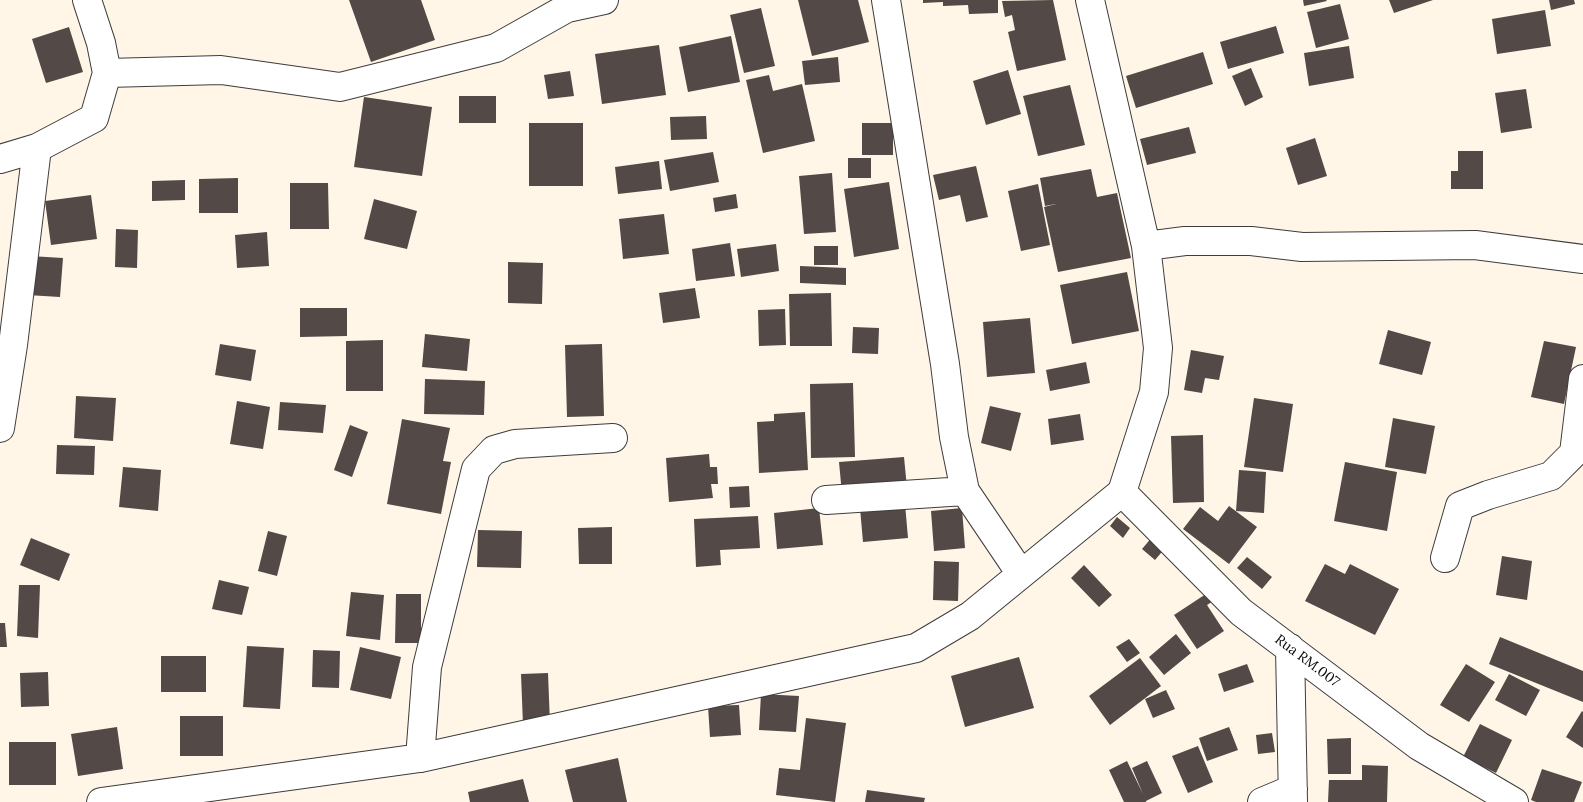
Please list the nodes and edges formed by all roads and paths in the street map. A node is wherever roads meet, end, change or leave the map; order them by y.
1 (604, 0) edge
2 (886, 0) edge
3 (1090, 0) edge
4 (90, 1) edge
5 (107, 73) junction
6 (37, 148) junction
7 (0, 159) edge
8 (1146, 246) junction
9 (1583, 259) edge
10 (1583, 379) edge
11 (0, 428) edge
12 (613, 438) dead end
13 (965, 491) junction
14 (1122, 492) junction
15 (826, 500) dead end
16 (1444, 558) dead end
17 (1021, 574) junction
18 (1290, 648) junction
19 (420, 758) junction
20 (1293, 795) edge
21 (101, 802) edge
22 (1262, 802) edge
23 (1514, 802) edge

1 - 5 street
2 - 13 street
3 - 8 street
4 - 5 street
5 - 6 street
6 - 7 street
6 - 11 street
8 - 9 street
8 - 14 street
10 - 16 street
12 - 19 street
13 - 15 street
13 - 17 street
14 - 17 street
14 - 18 street, Rua RM.007
17 - 19 street
18 - 20 street
18 - 23 street, Rua RM.007
19 - 21 street
20 - 22 street

